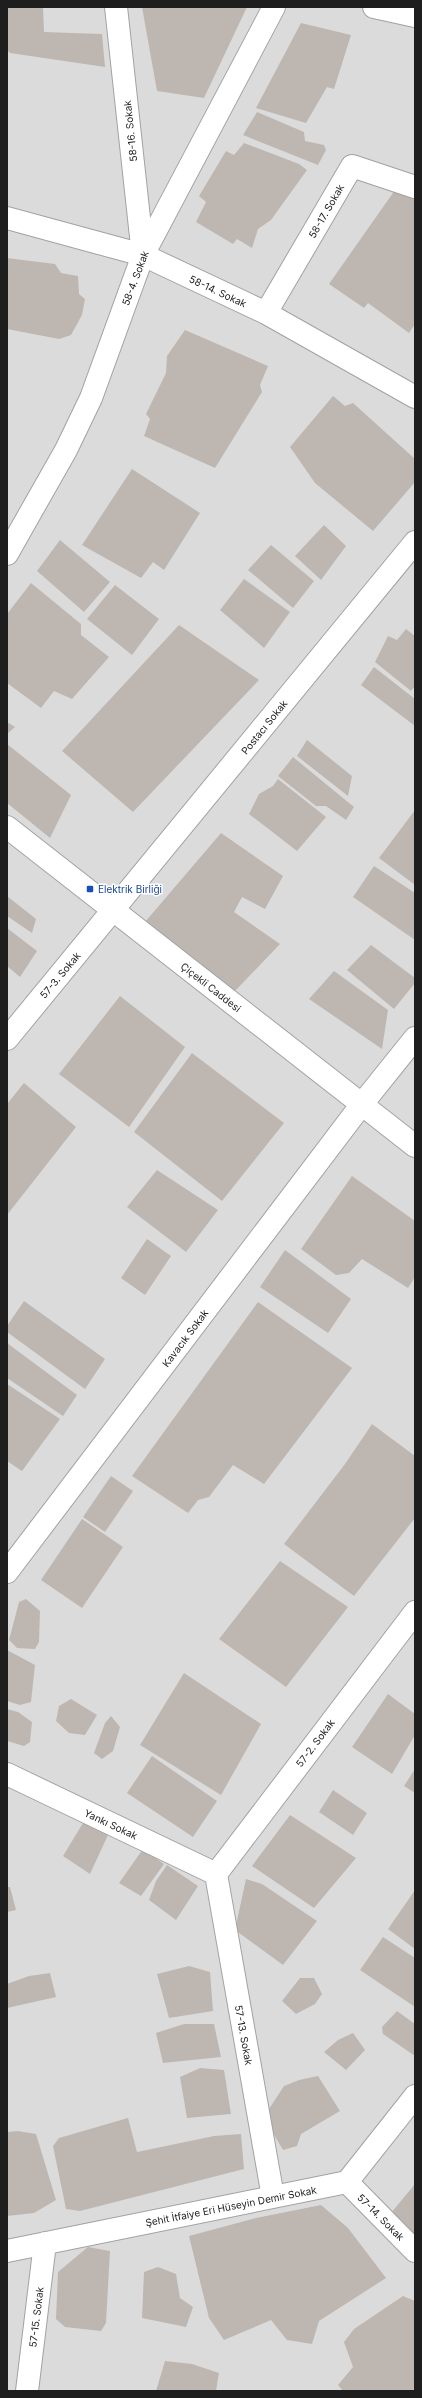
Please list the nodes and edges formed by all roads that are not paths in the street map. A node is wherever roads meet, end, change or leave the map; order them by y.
1 (116, 7) edge
2 (274, 7) edge
3 (374, 7) edge
4 (415, 16) edge
5 (415, 187) edge
6 (7, 218) edge
7 (143, 255) junction
8 (266, 313) junction
9 (415, 397) edge
10 (415, 542) edge
11 (7, 554) edge
12 (7, 827) edge
13 (113, 911) junction
14 (415, 1038) edge
15 (7, 1039) edge
16 (362, 1104) junction
17 (415, 1146) edge
18 (7, 1572) edge
19 (415, 1612) edge
20 (7, 1774) edge
21 (216, 1874) junction
22 (415, 2096) edge
23 (347, 2182) junction
24 (273, 2197) junction
25 (45, 2243) junction
26 (7, 2251) edge
27 (415, 2251) edge
28 (27, 2391) edge

1 - 7 street, 58-16. Sokak
2 - 7 street, 58-4. Sokak
3 - 4 street
5 - 8 street, 58-17. Sokak
6 - 7 street, 58-14. Sokak
7 - 8 street, 58-14. Sokak
7 - 11 street, 58-4. Sokak
8 - 9 street, 58-14. Sokak
10 - 13 street, Postacı Sokak
12 - 13 street, Çiçekli Caddesi
13 - 15 street, 57-3. Sokak
13 - 16 street, Çiçekli Caddesi
14 - 16 street, Kavacık Sokak
16 - 17 street, Çiçekli Caddesi
16 - 18 street, Kavacık Sokak
19 - 21 street, 57-2. Sokak
20 - 21 street, Yankı Sokak
21 - 24 street, 57-13. Sokak
22 - 23 street
23 - 24 street, Şehit İtfaiye Eri Hüseyin Demir Sokak
23 - 27 street, 57-14. Sokak
24 - 25 street, Şehit İtfaiye Eri Hüseyin Demir Sokak
25 - 26 street, Şehit İtfaiye Eri Hüseyin Demir Sokak
25 - 28 street, 57-15. Sokak

